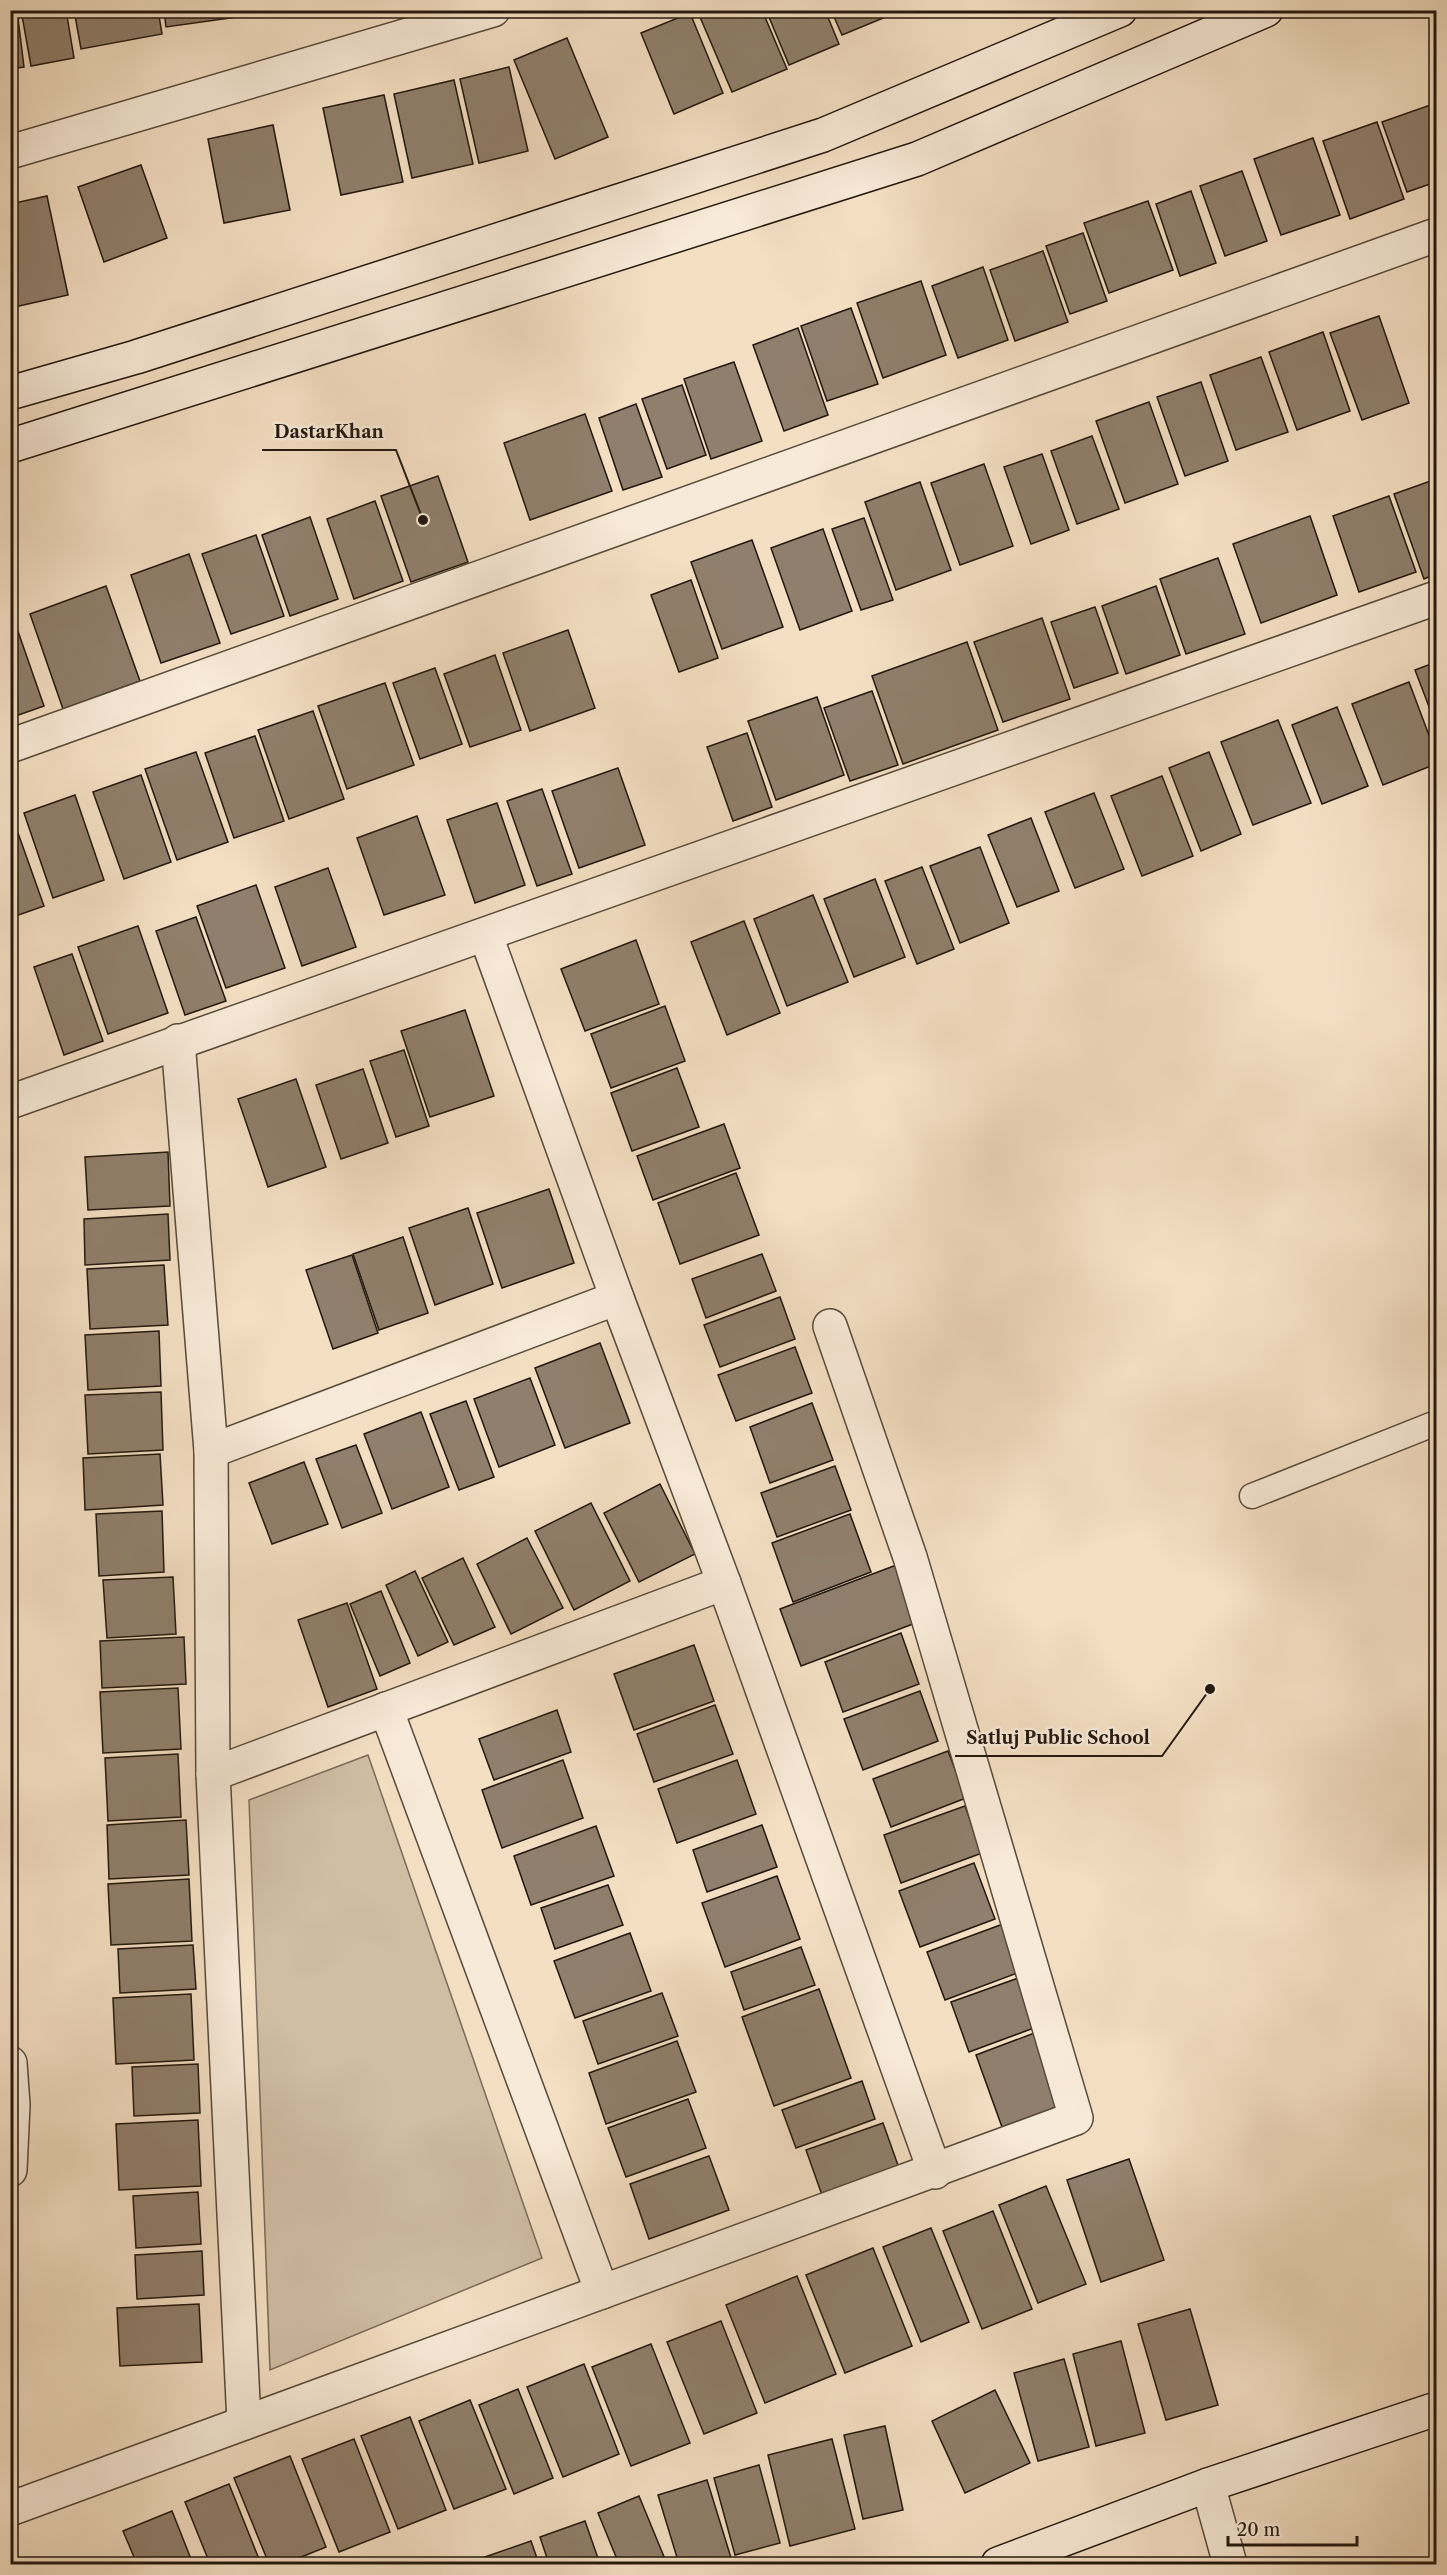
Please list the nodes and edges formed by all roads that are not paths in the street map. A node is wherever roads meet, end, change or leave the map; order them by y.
1 (493, 10) edge
2 (1120, 10) edge
3 (1266, 10) edge
4 (10, 152) edge
5 (1437, 235) edge
6 (10, 393) edge
7 (10, 446) edge
8 (1437, 598) edge
9 (10, 746) edge
10 (486, 936) junction
11 (178, 1041) junction
12 (10, 1102) edge
13 (617, 1298) junction
14 (830, 1326) dead end
15 (1437, 1423) edge
16 (211, 1451) junction
17 (1252, 1496) dead end
18 (724, 1583) junction
19 (386, 1709) junction
20 (213, 1774) junction
21 (10, 2062) edge
22 (10, 2170) edge
23 (935, 2172) junction
24 (602, 2292) junction
25 (1437, 2409) edge
26 (244, 2423) junction
27 (1208, 2485) junction
28 (10, 2509) edge
29 (998, 2565) edge
30 (1230, 2565) edge

1 - 4 street
2 - 6 street
3 - 7 street
5 - 9 street
8 - 10 street
10 - 11 street
10 - 13 street
11 - 12 street
11 - 16 street
13 - 16 street
13 - 18 street
14 - 23 street
15 - 17 lane
16 - 20 street
18 - 19 street
18 - 23 street
19 - 20 street
19 - 24 street
20 - 26 street
21 - 22 street
23 - 24 street
24 - 26 street
25 - 27 street
26 - 28 street
27 - 29 street
27 - 30 street

